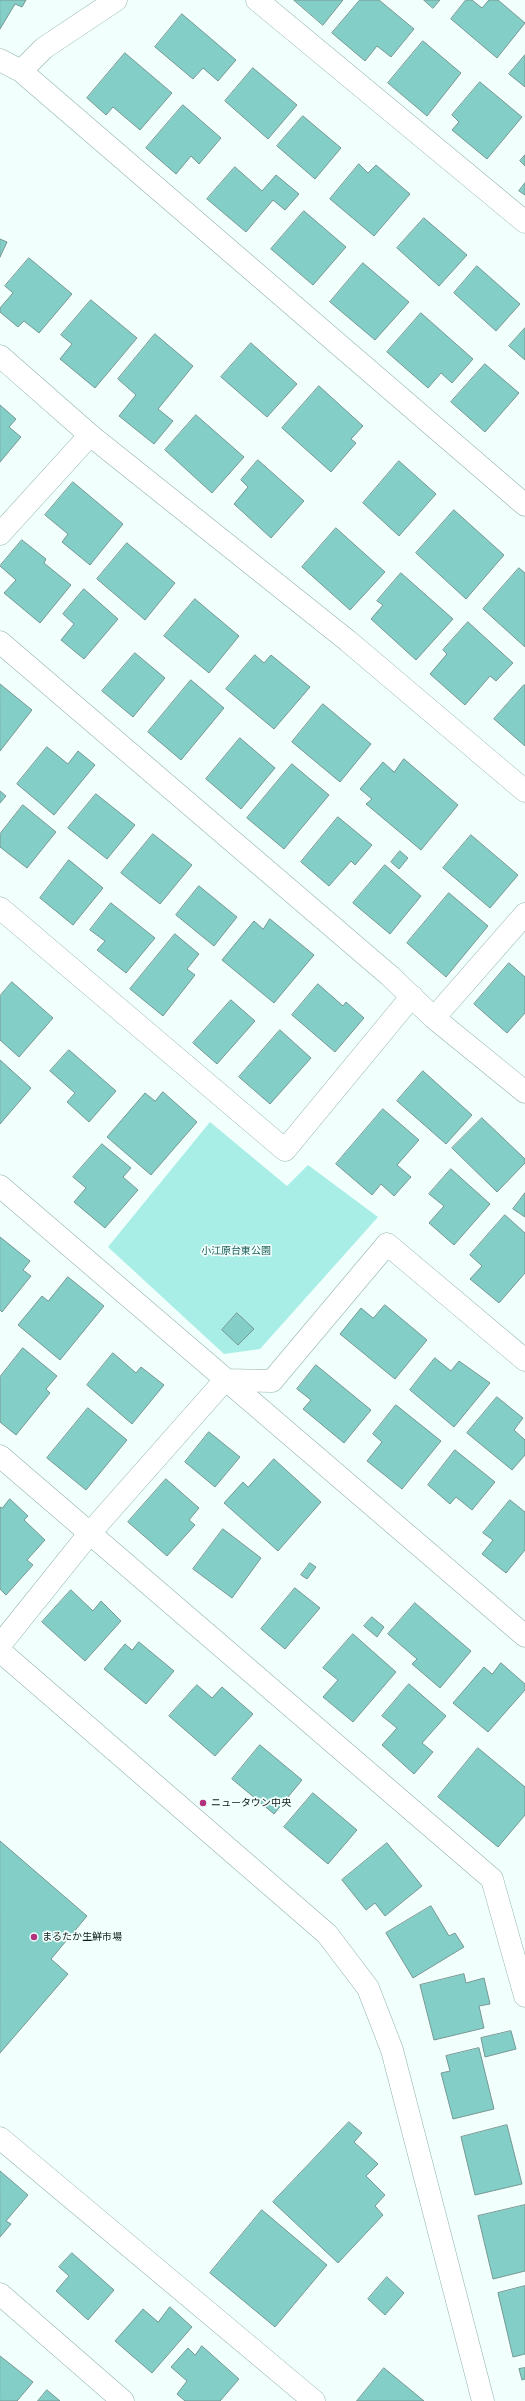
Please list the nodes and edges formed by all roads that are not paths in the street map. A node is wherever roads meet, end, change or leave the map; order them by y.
1 (116, 0) edge
2 (257, 0) edge
3 (0, 60) edge
4 (21, 71) junction
5 (525, 222) edge
6 (0, 356) edge
7 (90, 435) junction
8 (525, 505) edge
9 (0, 534) edge
10 (0, 642) edge
11 (525, 791) edge
12 (0, 908) edge
13 (525, 914) edge
14 (412, 996) junction
15 (434, 1018) junction
16 (525, 1092) edge
17 (0, 1186) edge
18 (525, 1360) edge
19 (225, 1380) junction
20 (0, 1456) edge
21 (89, 1534) junction
22 (525, 1636) edge
23 (0, 1644) edge
24 (0, 1651) edge
25 (524, 1990) edge
26 (0, 2138) edge
27 (0, 2294) edge
28 (123, 2401) edge
29 (314, 2401) edge
30 (483, 2401) edge

1 - 4 street
2 - 5 street
3 - 4 street
4 - 8 street
6 - 7 street
7 - 9 street
7 - 11 street
10 - 14 street
12 - 14 street
13 - 15 street
14 - 15 street
15 - 16 street
17 - 19 street
18 - 19 street
19 - 21 street
19 - 22 street
20 - 21 street
21 - 23 street
21 - 25 street
24 - 30 street
26 - 29 street
27 - 28 street

